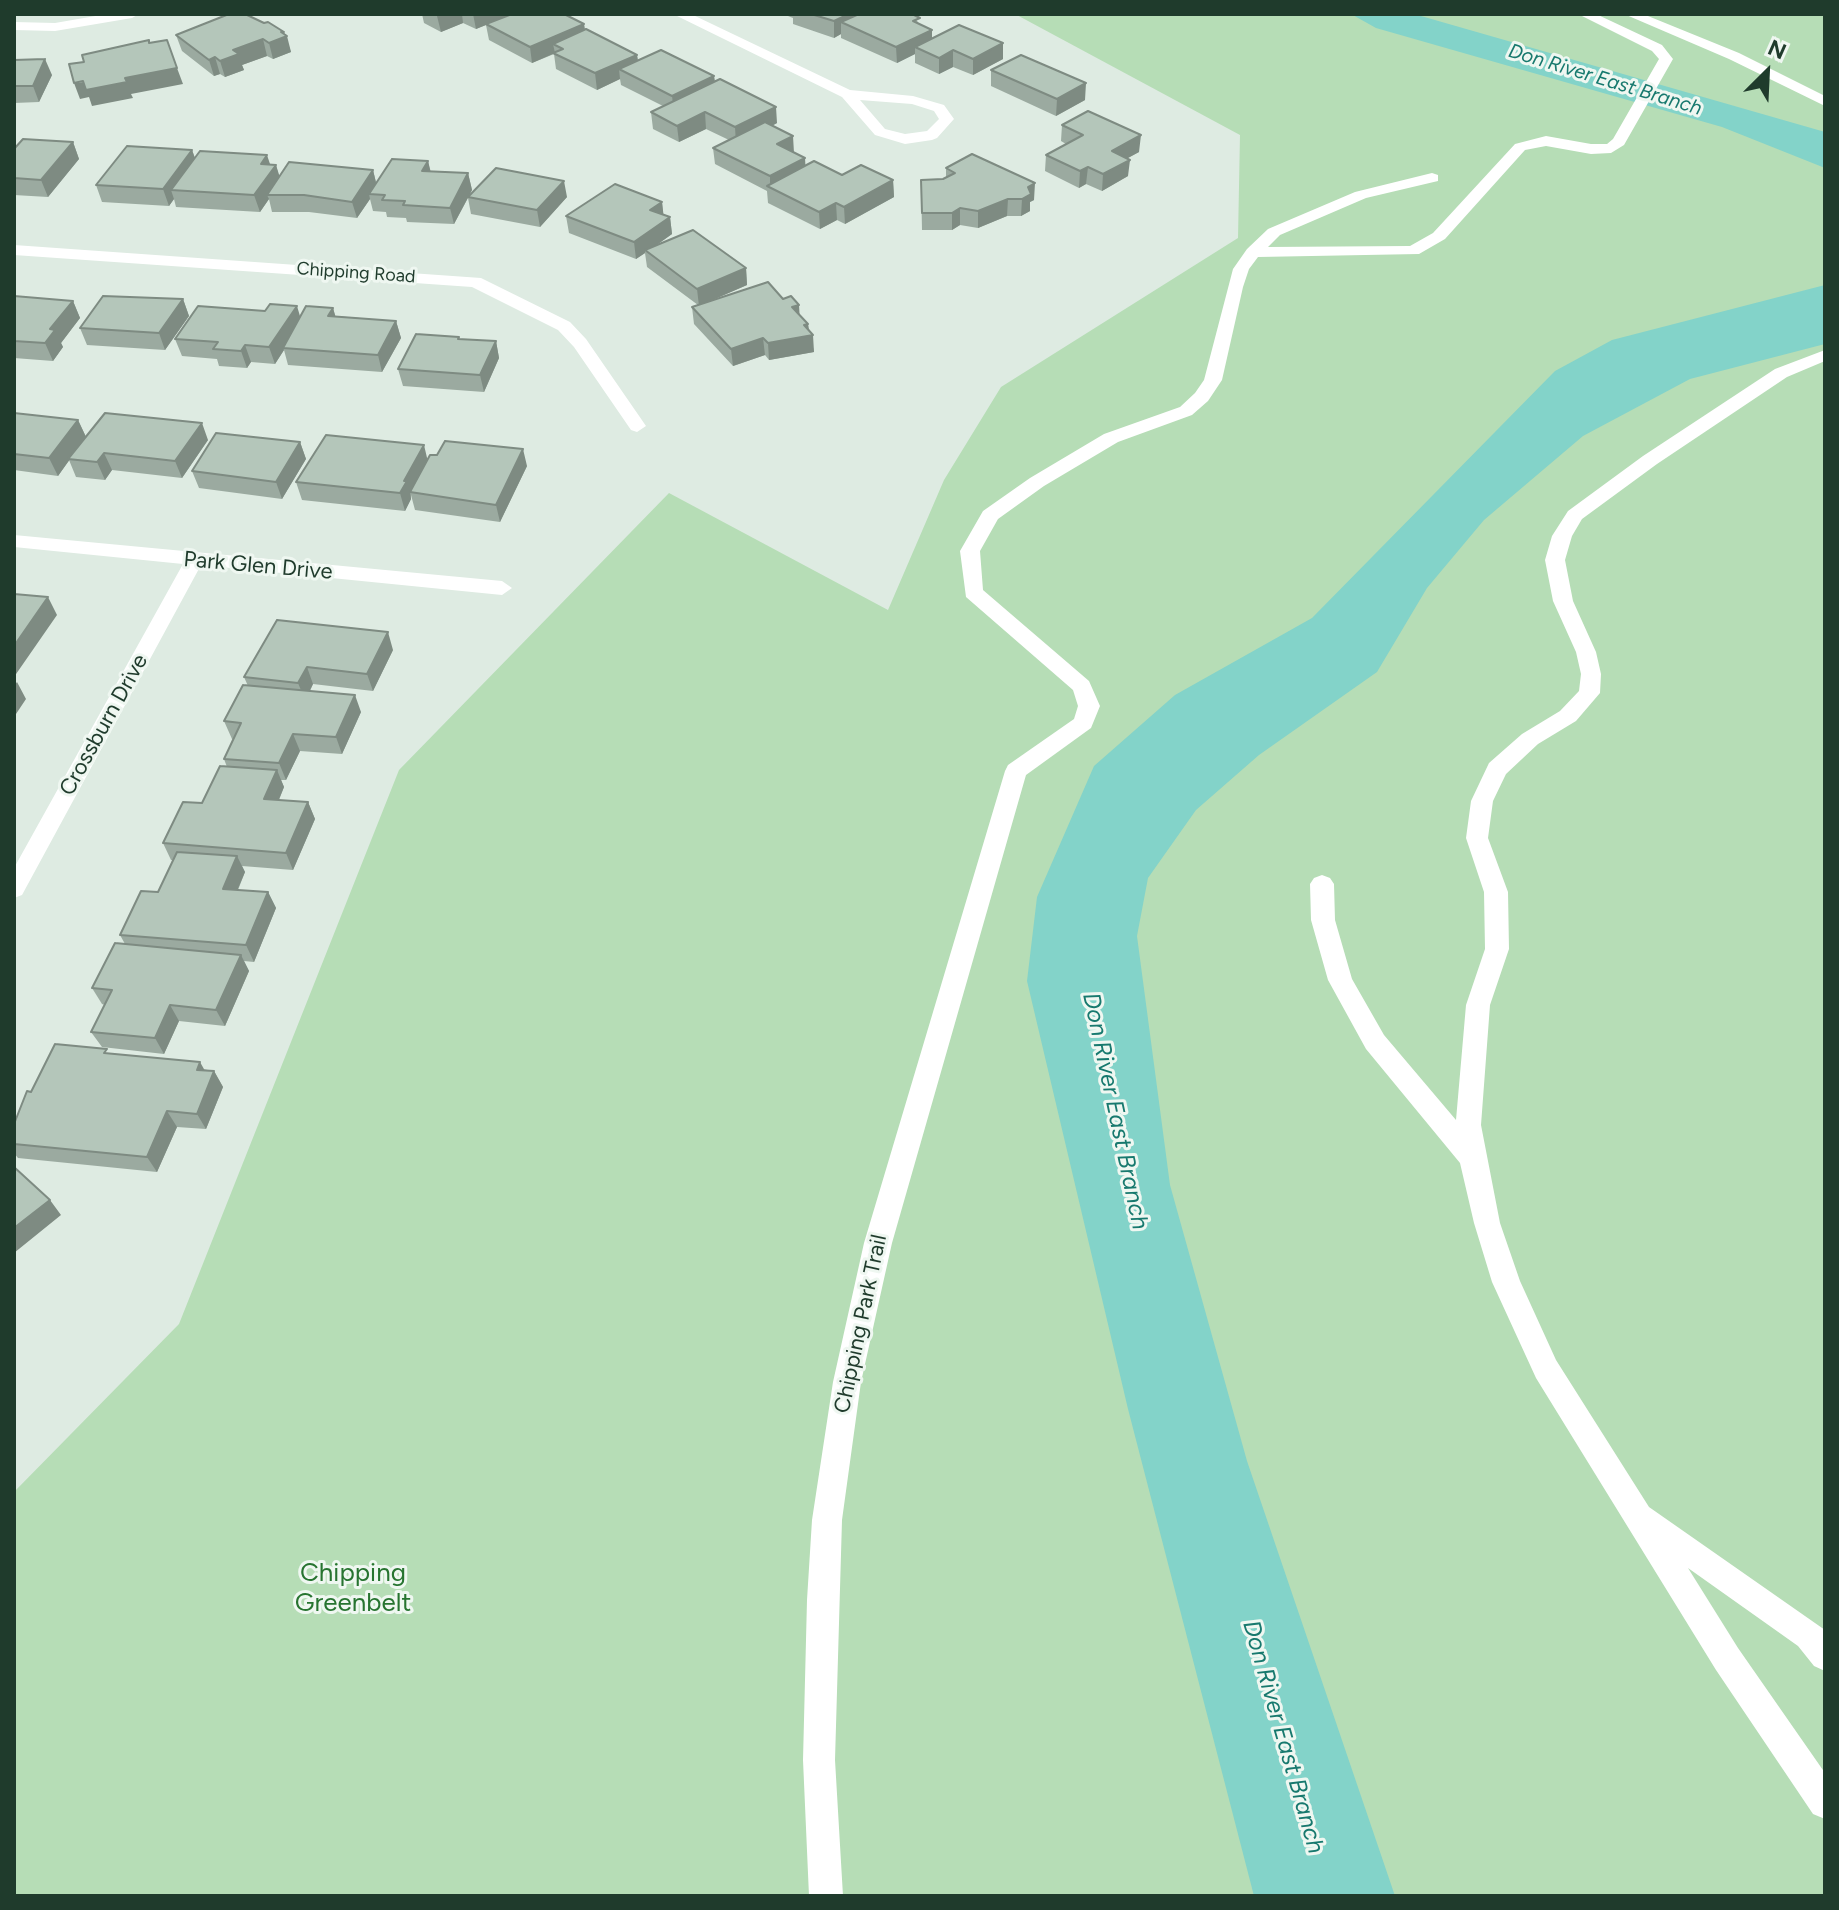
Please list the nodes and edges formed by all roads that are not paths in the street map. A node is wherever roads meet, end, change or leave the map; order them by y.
1 (132, 14) edge
2 (680, 14) edge
3 (1585, 14) edge
4 (1631, 14) edge
5 (14, 26) edge
6 (847, 94) junction
7 (1825, 102) edge
8 (1432, 178) dead end
9 (14, 250) edge
10 (1253, 252) junction
11 (1825, 355) edge
12 (637, 426) dead end
13 (14, 541) edge
14 (194, 561) junction
15 (502, 588) dead end
16 (1322, 884) dead end
17 (14, 889) edge
18 (1472, 1158) junction
19 (1634, 1511) junction
20 (1825, 1655) edge
21 (1825, 1802) edge
22 (826, 1896) edge

1 - 5 street
2 - 6 street
3 - 10 street
4 - 7 street
6 - 6 street
8 - 10 street
9 - 12 street, Chipping Road
10 - 22 street, Chipping Park Trail
11 - 18 street
13 - 14 street, Park Glen Drive
14 - 15 street, Park Glen Drive
14 - 17 street, Crossburn Drive
16 - 18 street
18 - 19 street
19 - 20 street
19 - 21 street

